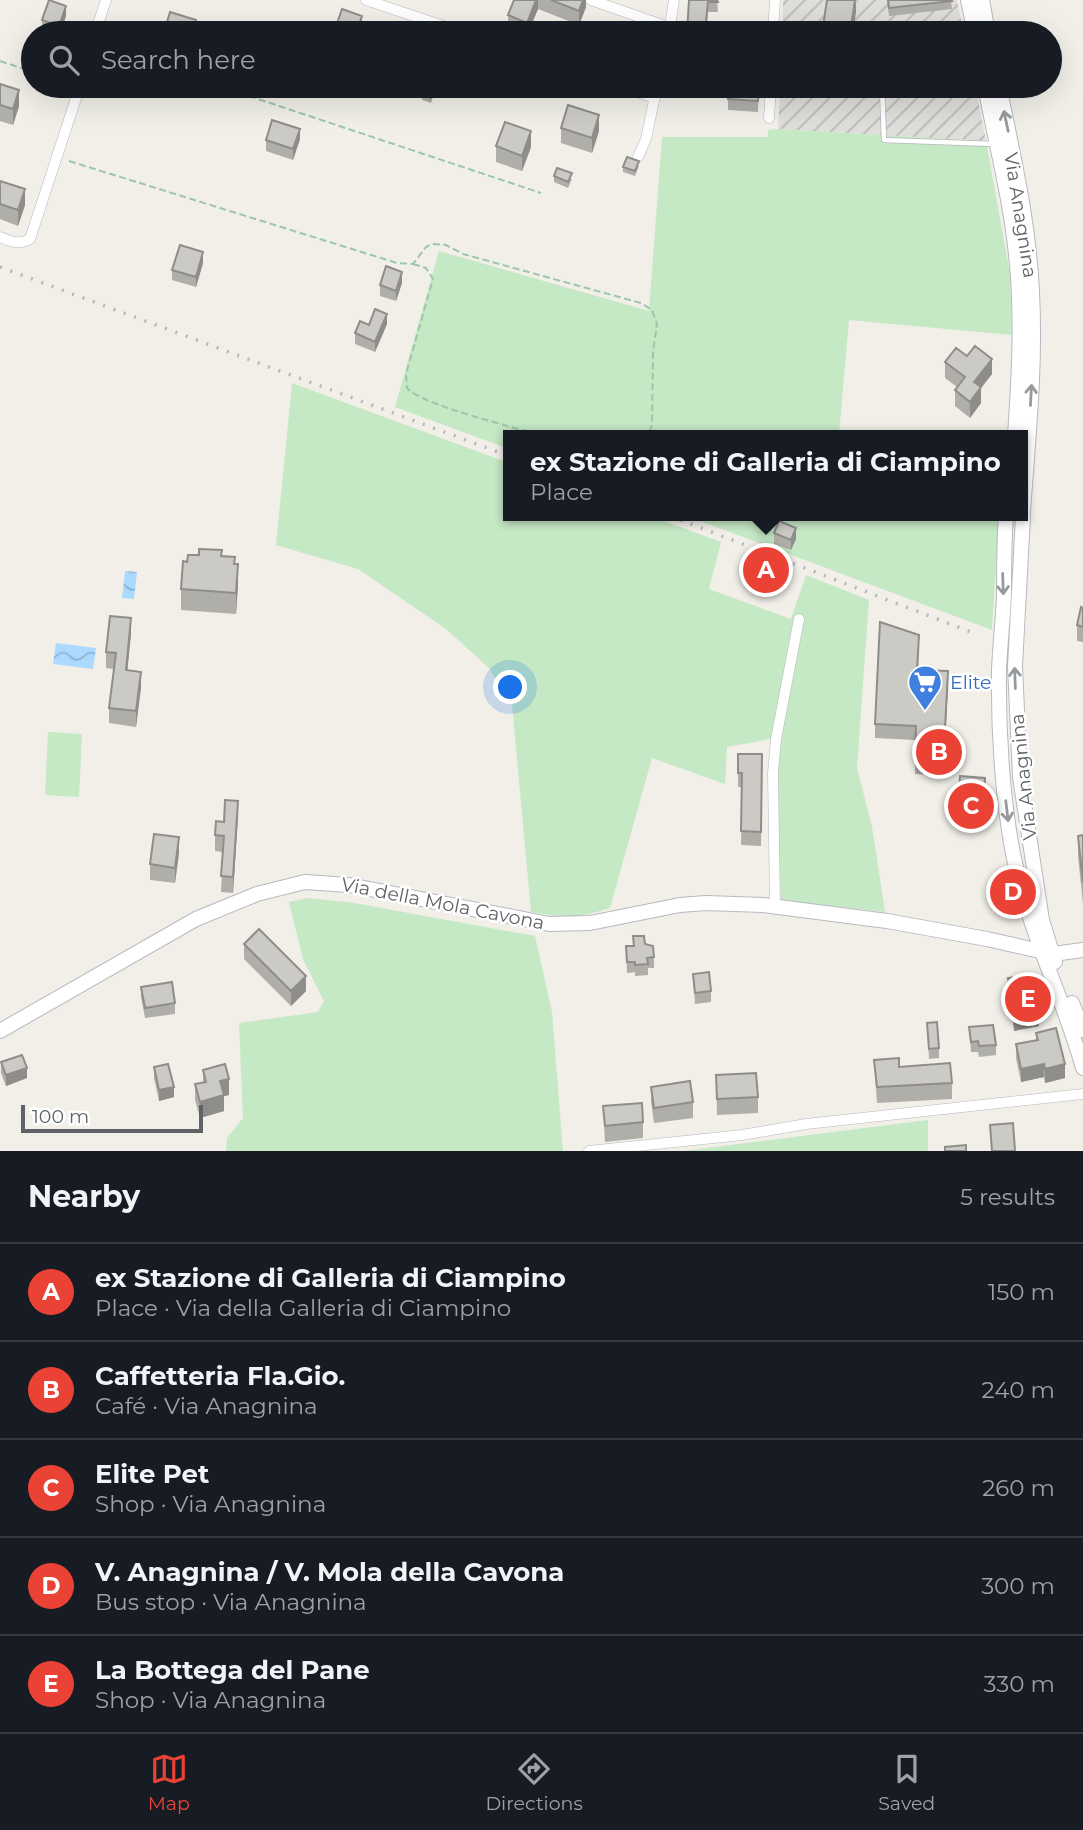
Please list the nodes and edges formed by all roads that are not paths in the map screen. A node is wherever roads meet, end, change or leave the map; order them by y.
1 (106, 0) edge
2 (366, 0) edge
3 (591, 0) edge
4 (674, 0) edge
5 (775, 0) edge
6 (968, 0) edge
7 (982, 0) edge
8 (99, 21) edge
9 (428, 21) edge
10 (646, 21) edge
11 (671, 21) edge
12 (774, 21) edge
13 (972, 21) edge
14 (986, 21) edge
15 (76, 98) edge
16 (654, 98) edge
17 (770, 98) edge
18 (882, 98) edge
19 (987, 98) edge
20 (1001, 98) edge
21 (769, 118) dead end
22 (997, 144) junction
23 (638, 157) edge
24 (0, 237) edge
25 (1015, 430) edge
26 (1028, 434) edge
27 (1006, 521) edge
28 (1023, 521) edge
29 (799, 619) dead end
30 (1018, 738) junction
31 (1002, 740) junction
32 (775, 905) junction
33 (1083, 950) edge
34 (1047, 953) junction
35 (1083, 1030) edge
36 (0, 1031) edge
37 (1083, 1068) edge
38 (1083, 1094) edge
39 (589, 1151) edge

1 - 8 street
2 - 9 street
3 - 10 street
4 - 11 street
5 - 12 street
6 - 13 main road
7 - 14 main road
15 - 24 street
16 - 23 street
17 - 21 street
18 - 22 lane
19 - 22 main road, Via Anagnina
26 -> 20 main road, Via Anagnina
22 - 25 main road, Via Anagnina
27 -> 31 main road, Via Anagnina
30 -> 28 main road, Via Anagnina
29 - 32 street
30 - 31 street
30 - 34 main road, Via Anagnina
31 -> 34 main road, Via Anagnina
32 - 34 main road, Via della Mola Cavona
32 - 36 main road, Via della Mola Cavona
33 - 34 main road, Via della Mola Cavona
34 - 35 main road, Via Anagnina
34 - 37 main road, Via Anagnina
38 - 39 street

